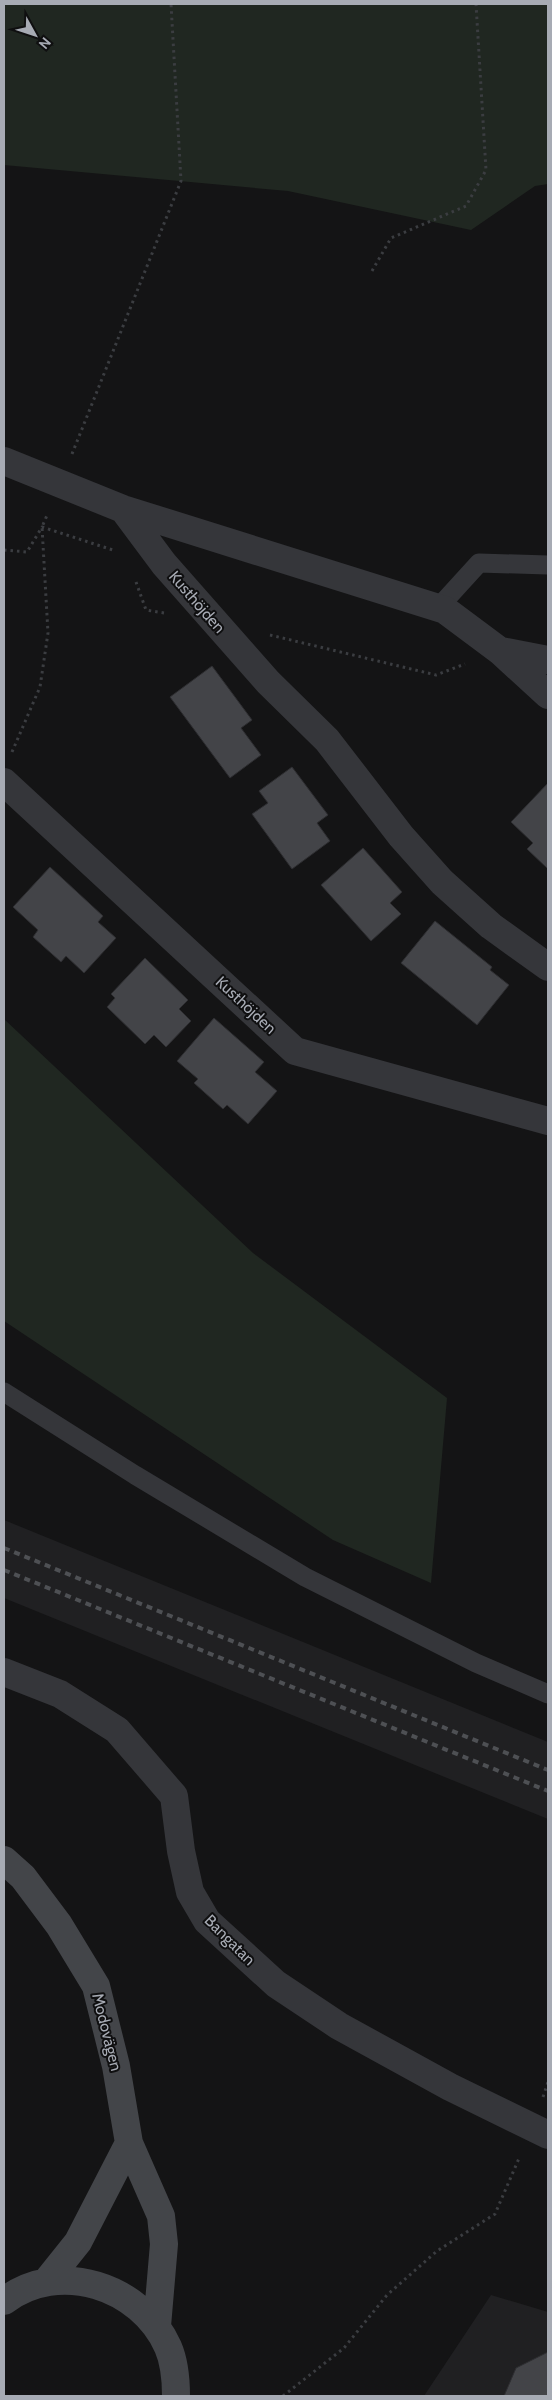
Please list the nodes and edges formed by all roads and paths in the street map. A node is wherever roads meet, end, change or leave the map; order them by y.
1 (171, 4) edge
2 (476, 4) edge
3 (372, 271) dead end
4 (4, 461) edge
5 (68, 463) dead end
6 (50, 509) dead end
7 (123, 509) junction
8 (548, 565) edge
9 (438, 608) junction
10 (500, 651) junction
11 (548, 660) edge
12 (548, 695) edge
13 (16, 746) dead end
14 (4, 782) edge
15 (548, 967) edge
16 (548, 1121) edge
17 (4, 1392) edge
18 (4, 1672) edge
19 (548, 1694) edge
20 (4, 1860) edge
21 (548, 2082) edge
22 (540, 2131) edge
23 (128, 2143) junction
24 (46, 2282) junction
25 (4, 2301) edge
26 (157, 2326) junction
27 (176, 2384) edge
28 (284, 2395) edge
29 (199, 2396) edge
30 (290, 2396) edge

1 - 5 path
2 - 3 path
4 - 7 street
6 - 13 path
7 - 9 street
7 - 15 street, Kusthöjden
8 - 9 lane
9 - 10 street
10 - 11 street
10 - 12 street
14 - 16 street, Kusthöjden
17 - 19 lane
18 - 22 street, Bangatan
20 - 23 main road, Modovägen
21 - 22 path
22 - 28 path
23 - 24 main road
23 - 26 main road, Modovägen
24 - 25 main road
24 - 26 main road
26 - 27 main road
27 - 29 main road
28 - 30 path

